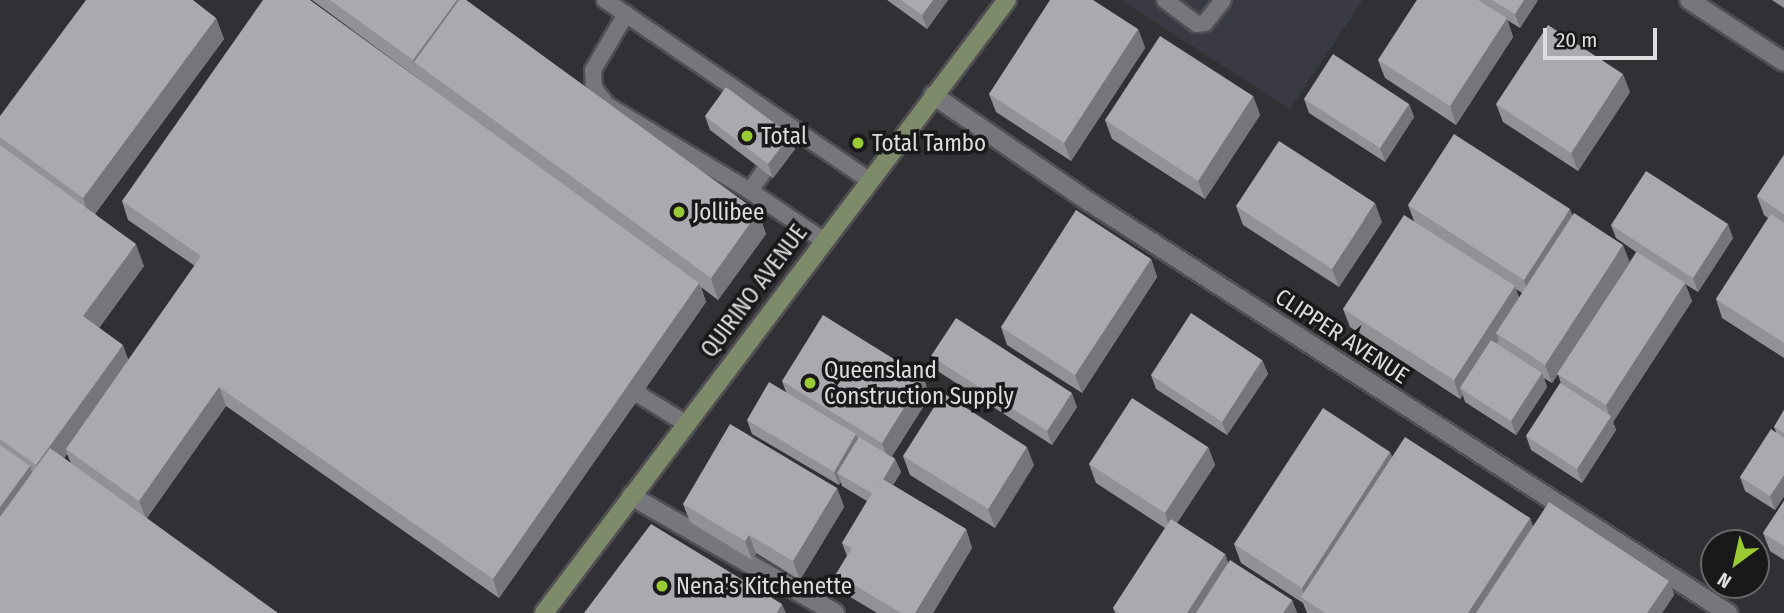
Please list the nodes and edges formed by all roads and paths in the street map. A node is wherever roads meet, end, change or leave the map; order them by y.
1 (605, 0) edge
2 (1007, 0) edge
3 (1165, 0) edge
4 (1223, 0) edge
5 (1689, 0) edge
6 (626, 14) junction
7 (1784, 62) edge
8 (933, 95) junction
9 (794, 127) junction
10 (785, 142) edge
11 (764, 171) edge
12 (870, 181) junction
13 (750, 191) junction
14 (823, 240) junction
15 (615, 379) edge
16 (685, 423) junction
17 (631, 496) junction
18 (544, 613) edge
19 (835, 613) edge
20 (1728, 613) edge

1 - 6 lane
2 - 8 main road, QUIRINO AVENUE
3 - 4 lane
5 - 7 street
6 - 9 lane
6 - 13 lane
8 - 12 main road, QUIRINO AVENUE
8 - 20 street, CLIPPER AVENUE
9 - 10 lane
9 - 12 lane
11 - 13 lane
12 - 14 main road, QUIRINO AVENUE
13 - 14 lane
14 - 16 main road, QUIRINO AVENUE
15 - 16 lane
16 - 17 main road, QUIRINO AVENUE
17 - 18 main road, QUIRINO AVENUE
17 - 19 street

